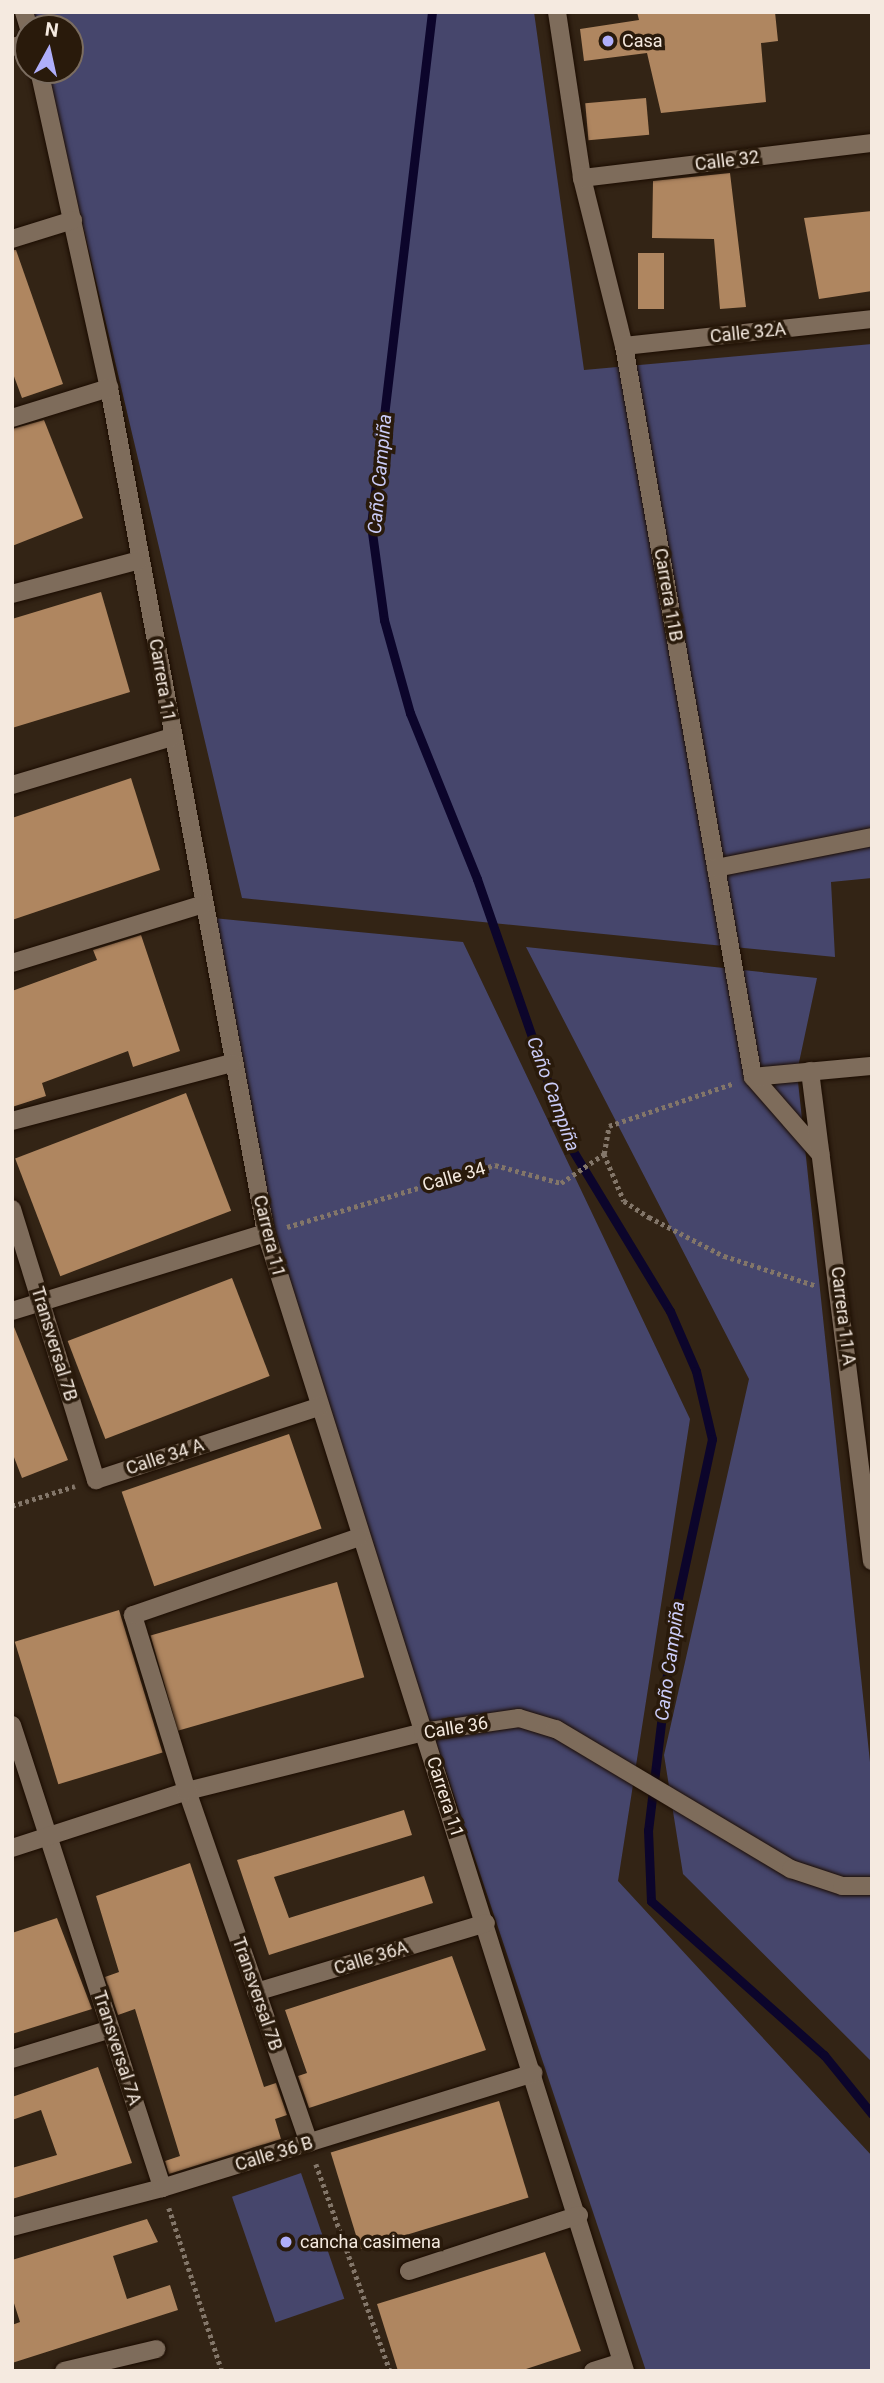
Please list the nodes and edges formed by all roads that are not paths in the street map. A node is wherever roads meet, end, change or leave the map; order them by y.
1 (557, 12) edge
2 (42, 84) edge
3 (872, 143) edge
4 (582, 178) junction
5 (73, 220) junction
6 (12, 239) edge
7 (872, 319) edge
8 (624, 346) junction
9 (108, 388) junction
10 (12, 418) edge
11 (140, 560) junction
12 (12, 594) edge
13 (172, 737) junction
14 (12, 785) edge
15 (872, 837) edge
16 (716, 868) junction
17 (204, 904) junction
18 (12, 963) edge
19 (231, 1063) junction
20 (872, 1066) edge
21 (810, 1071) junction
22 (752, 1077) junction
23 (12, 1121) edge
24 (821, 1155) junction
25 (12, 1209) edge
26 (266, 1233) junction
27 (41, 1302) junction
28 (12, 1311) edge
29 (318, 1407) junction
30 (866, 1448) edge
31 (96, 1480) joint
32 (359, 1537) junction
33 (872, 1561) edge
34 (12, 1725) edge
35 (423, 1732) junction
36 (187, 1791) junction
37 (47, 1834) junction
38 (12, 1848) edge
39 (872, 1886) edge
40 (486, 1923) junction
41 (256, 1992) junction
42 (111, 2029) junction
43 (12, 2059) edge
44 (534, 2073) junction
45 (309, 2143) junction
46 (162, 2188) junction
47 (579, 2215) junction
48 (12, 2227) edge
49 (409, 2271) dead end
50 (156, 2349) dead end
51 (624, 2367) edge
52 (64, 2371) edge
53 (593, 2371) edge

1 - 4 street, Carrera 11B
2 - 5 street, Carrera 11
3 - 4 street, Calle 32
4 - 8 street, Carrera 11B
5 - 6 street
5 - 9 street, Carrera 11
7 - 8 street, Calle 32A
8 - 16 street, Carrera 11B
9 - 10 street
9 - 11 street, Carrera 11
11 - 12 street
11 - 13 street, Carrera 11
13 - 14 street
13 - 17 street, Carrera 11
15 - 16 street
16 - 22 street, Carrera 11B
17 - 18 street
17 - 19 street, Carrera 11
19 - 23 street
19 - 26 street, Carrera 11
20 - 21 street
21 - 22 street
21 - 24 street, Carrera 11 A
22 - 24 street
24 - 30 street, Carrera 11 A
25 - 27 street, Transversal 7B
26 - 27 street
26 - 29 street, Carrera 11
27 - 28 street
27 - 31 street, Transversal 7B
29 - 31 street, Calle 34 A
29 - 32 street, Carrera 11
30 - 33 street, Carrera 11 A
32 - 35 street, Carrera 11
32 - 36 street, Transversal 7B
34 - 37 street, Transversal 7A
35 - 36 street, Calle 36
35 - 39 street, Calle 36
35 - 40 street, Carrera 11
36 - 37 street, Calle 36
36 - 41 street, Transversal 7B
37 - 38 street, Calle 36
37 - 42 street, Transversal 7A
40 - 41 street, Calle 36A
40 - 44 street, Carrera 11
41 - 45 street, Transversal 7B
42 - 43 street
42 - 46 street, Transversal 7A
44 - 45 street, Calle 36 B
44 - 47 street, Carrera 11
45 - 46 street, Calle 36 B
46 - 48 street, Calle 36 B
47 - 49 street
47 - 51 street, Carrera 11
50 - 52 street
51 - 53 street

